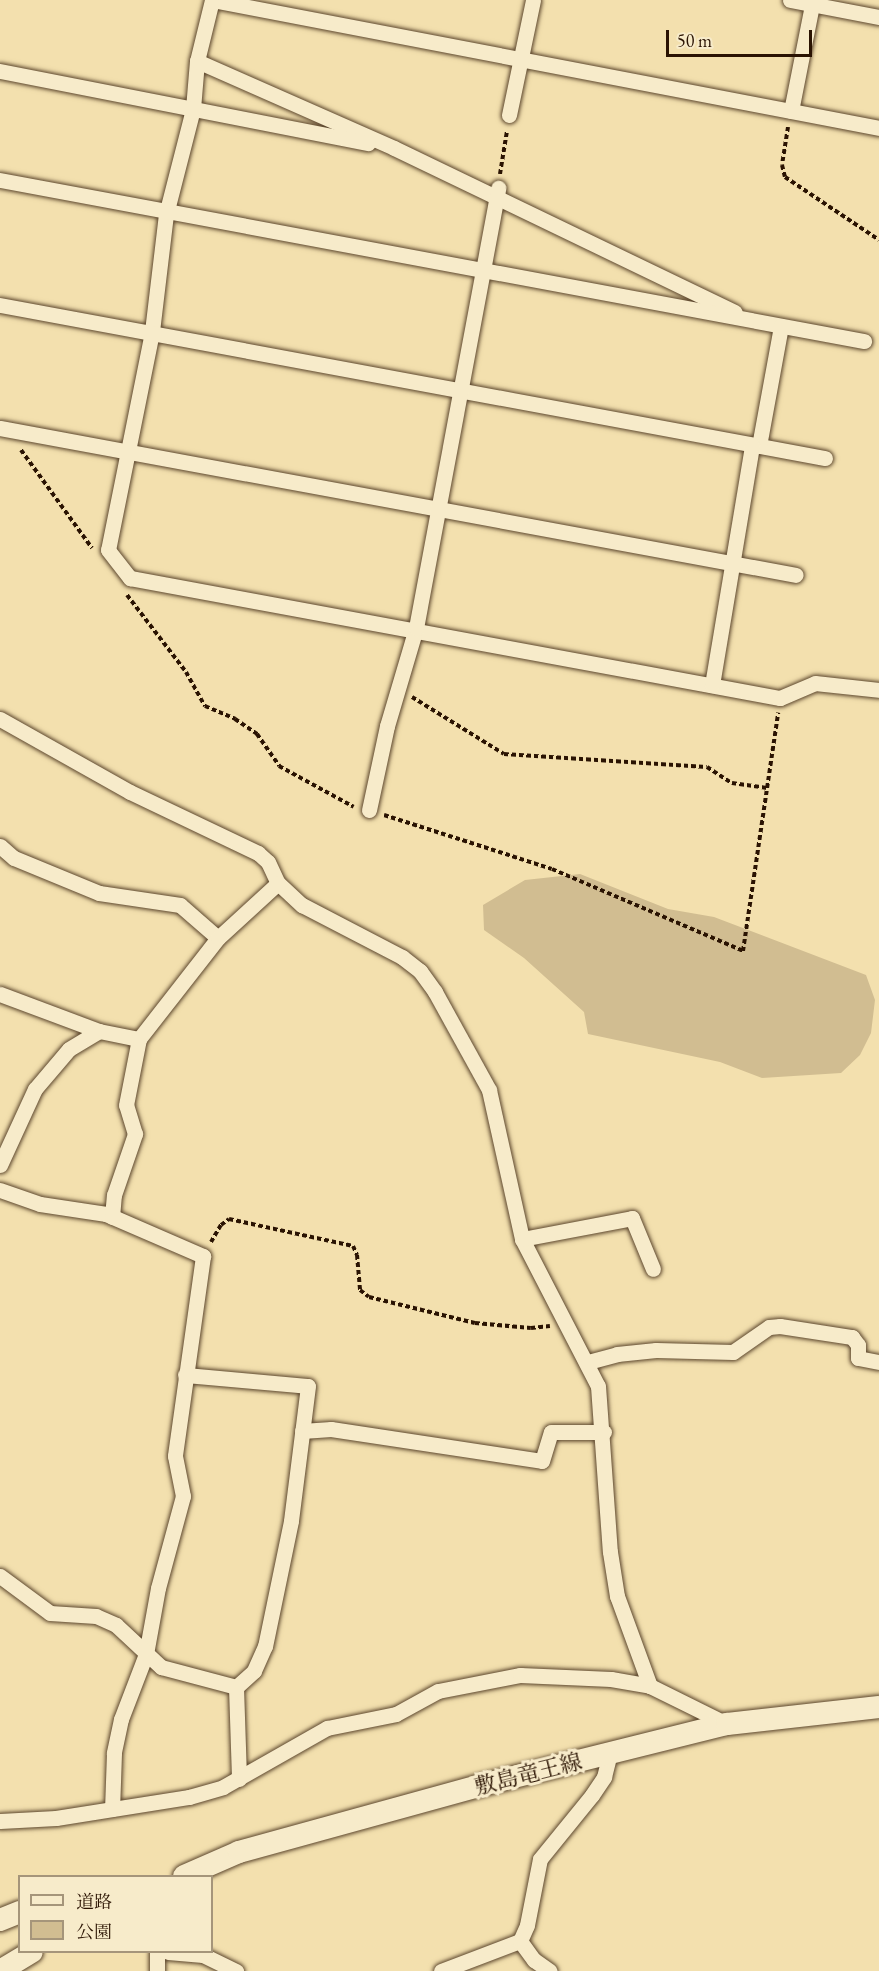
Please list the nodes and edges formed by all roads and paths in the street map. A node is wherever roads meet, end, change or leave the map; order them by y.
1 (212, 0) edge
2 (533, 0) edge
3 (790, 0) edge
4 (812, 2) edge
5 (879, 17) edge
6 (521, 59) junction
7 (196, 60) junction
8 (0, 71) edge
9 (193, 109) junction
10 (791, 111) junction
11 (509, 115) joint
12 (879, 128) edge
13 (394, 148) junction
14 (0, 180) edge
15 (497, 192) junction
16 (166, 214) junction
17 (879, 240) edge
18 (484, 271) junction
19 (0, 305) edge
20 (752, 320) junction
21 (781, 326) junction
22 (152, 332) junction
23 (864, 341) dead end
24 (461, 392) junction
25 (3, 429) edge
26 (756, 446) junction
27 (128, 452) junction
28 (825, 458) dead end
29 (439, 509) junction
30 (98, 557) dead end
31 (732, 563) junction
32 (796, 575) dead end
33 (125, 592) dead end
34 (416, 628) junction
35 (712, 685) junction
36 (398, 688) junction
37 (879, 690) edge
38 (780, 698) junction
39 (0, 719) edge
40 (769, 788) junction
41 (369, 810) junction
42 (0, 846) edge
43 (278, 883) junction
44 (218, 938) junction
45 (0, 994) edge
46 (99, 1031) junction
47 (139, 1039) junction
48 (0, 1165) edge
49 (0, 1190) edge
50 (112, 1217) junction
51 (522, 1239) junction
52 (203, 1256) junction
53 (653, 1269) dead end
54 (568, 1324) junction
55 (588, 1362) junction
56 (879, 1362) edge
57 (185, 1375) junction
58 (302, 1431) junction
59 (604, 1432) junction
60 (0, 1576) edge
61 (146, 1654) junction
62 (650, 1686) junction
63 (236, 1687) junction
64 (879, 1707) edge
65 (727, 1724) junction
66 (610, 1753) junction
67 (239, 1779) junction
68 (112, 1809) junction
69 (0, 1821) edge
70 (186, 1875) edge
71 (18, 1913) edge
72 (0, 1920) edge
73 (520, 1941) junction
74 (30, 1953) edge
75 (157, 1953) edge
76 (180, 1953) edge
77 (0, 1971) edge
78 (157, 1971) edge
79 (236, 1971) edge
80 (441, 1971) edge
81 (550, 1971) edge

1 - 6 street
1 - 7 street
2 - 6 street
3 - 4 street
4 - 5 street
4 - 10 street
6 - 10 street
6 - 11 street
7 - 9 street
7 - 13 street
8 - 9 street
9 - 13 street
9 - 16 street
10 - 12 street
10 - 17 path
11 - 15 path
13 - 15 street
14 - 16 street
15 - 18 street
15 - 20 street
16 - 18 street
16 - 22 street
18 - 20 street
18 - 24 street
19 - 22 street
20 - 21 street
21 - 23 street
21 - 26 street
22 - 24 street
22 - 27 street
24 - 26 street
24 - 29 street
25 - 27 street
25 - 30 path
26 - 28 street
26 - 31 street
27 - 29 street
27 - 34 street
29 - 31 street
29 - 34 street
31 - 32 street
31 - 35 street
33 - 41 path
34 - 35 street
34 - 36 street
35 - 38 street
36 - 40 path
36 - 41 street
37 - 38 street
38 - 40 path
39 - 43 street
40 - 41 path
42 - 44 street
43 - 44 street
43 - 51 street
44 - 47 street
45 - 46 street
46 - 47 street
46 - 48 street
47 - 50 street
49 - 50 street
50 - 52 street
51 - 53 street
51 - 54 street
52 - 54 path
52 - 57 street
54 - 55 street
55 - 56 street
55 - 59 street
57 - 58 street
57 - 61 street
58 - 59 street
58 - 63 street
59 - 62 street
60 - 61 street
61 - 63 street
61 - 68 street
62 - 65 street
62 - 67 street
63 - 67 street
64 - 65 main road, 敷島竜王線
65 - 66 main road, 敷島竜王線
66 - 70 main road, 敷島竜王線
66 - 73 street
67 - 68 street
68 - 69 street
71 - 72 main road
73 - 80 street
73 - 81 street
74 - 77 main road
75 - 78 street
76 - 79 street

